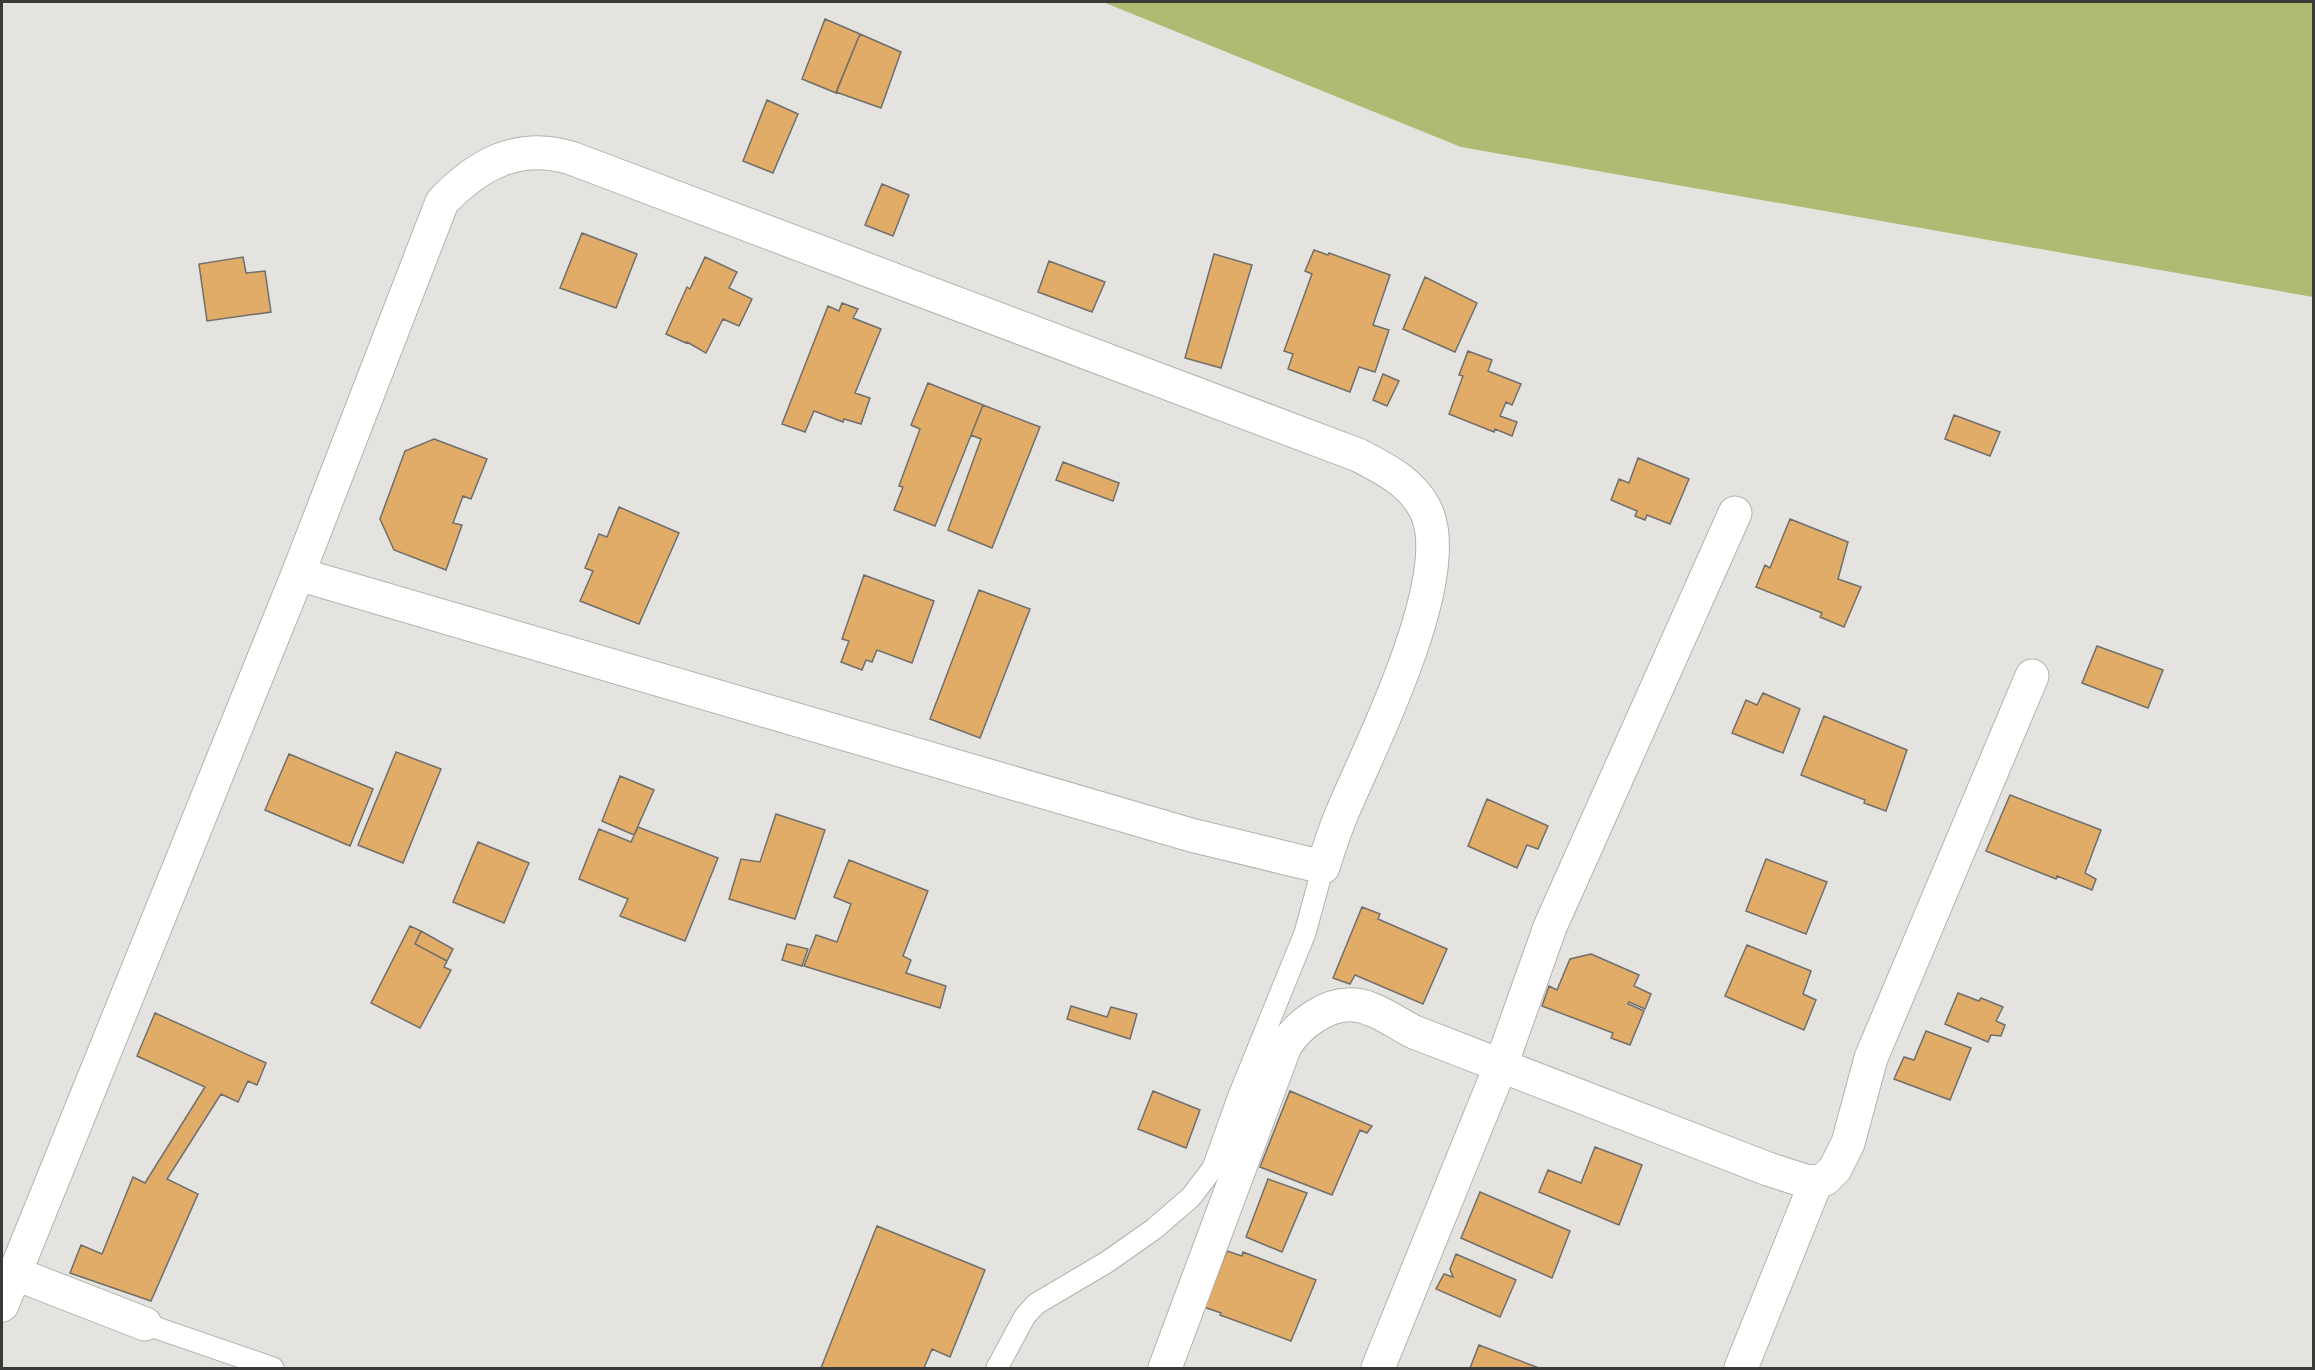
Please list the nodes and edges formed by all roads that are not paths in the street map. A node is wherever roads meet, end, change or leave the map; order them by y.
1 (1735, 513) dead end
2 (298, 574) junction
3 (2032, 676) dead end
4 (1323, 867) junction
5 (1501, 1065) junction
6 (1816, 1182) junction
7 (14, 1273) junction
8 (2, 1305) edge
9 (145, 1324) joint
10 (273, 1368) edge
11 (997, 1368) edge
12 (1165, 1368) edge
13 (1377, 1368) edge
14 (1741, 1368) edge

1 - 5 street
2 - 4 street
2 - 4 street
2 - 7 street
3 - 6 street
4 - 11 lane
5 - 6 street
5 - 12 street
5 - 13 street
6 - 14 street
7 - 8 street
7 - 9 street
9 - 10 lane

